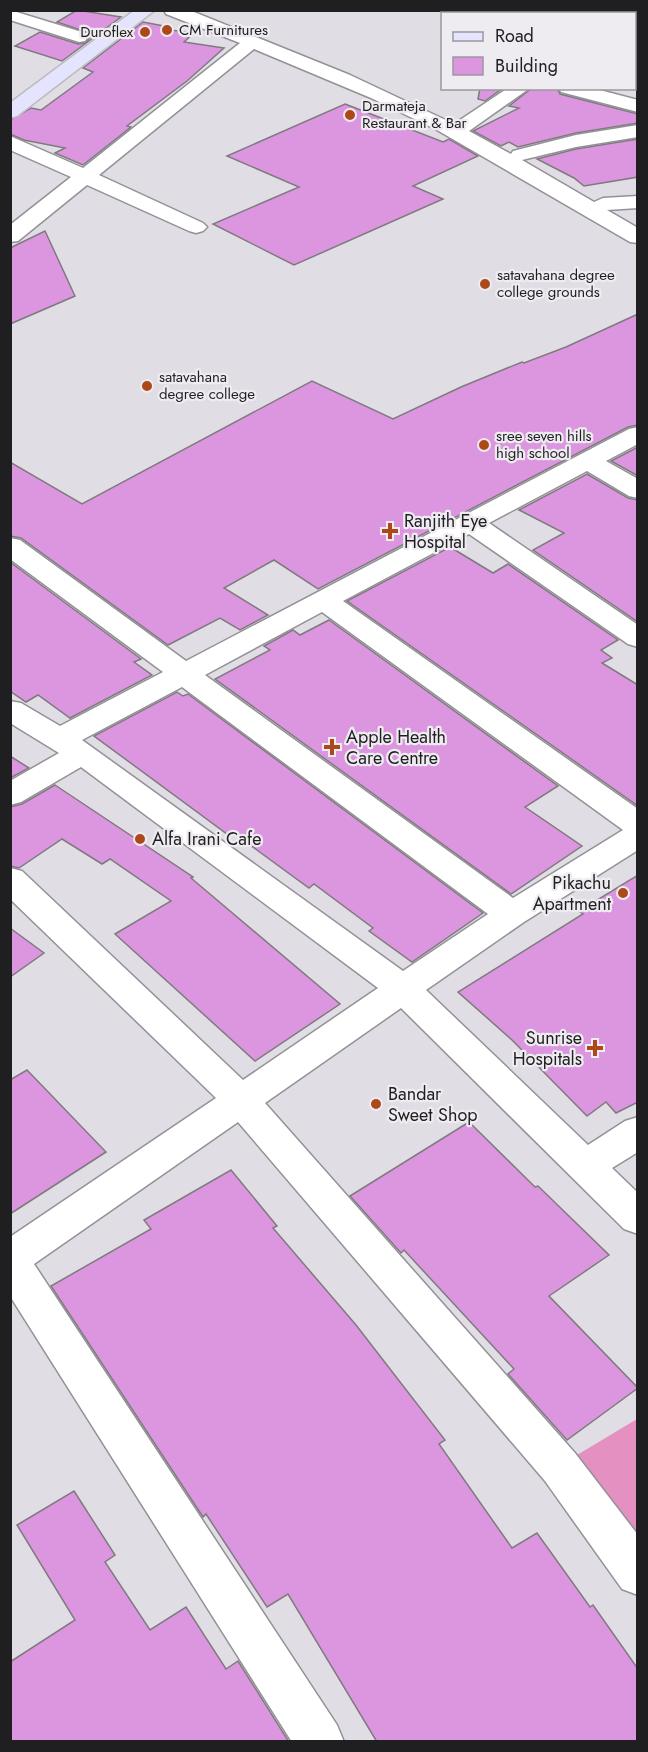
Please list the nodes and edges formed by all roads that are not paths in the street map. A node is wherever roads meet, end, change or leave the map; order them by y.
1 (147, 10) edge
2 (172, 10) edge
3 (207, 10) edge
4 (10, 14) edge
5 (98, 24) dead end
6 (79, 37) junction
7 (252, 42) junction
8 (62, 49) dead end
9 (518, 90) edge
10 (576, 90) edge
11 (638, 106) edge
12 (10, 112) edge
13 (462, 128) junction
14 (638, 131) edge
15 (10, 142) edge
16 (520, 155) junction
17 (84, 176) junction
18 (638, 202) edge
19 (603, 204) junction
20 (638, 223) edge
21 (196, 227) dead end
22 (10, 236) edge
23 (638, 237) edge
24 (638, 434) edge
25 (587, 461) junction
26 (638, 490) edge
27 (471, 523) junction
28 (10, 546) edge
29 (325, 601) junction
30 (638, 638) edge
31 (187, 674) junction
32 (10, 710) edge
33 (71, 746) junction
34 (10, 795) edge
35 (638, 825) edge
36 (638, 835) edge
37 (10, 879) edge
38 (512, 914) junction
39 (403, 988) junction
40 (241, 1100) junction
41 (638, 1132) edge
42 (584, 1167) junction
43 (638, 1218) edge
44 (10, 1260) edge
45 (638, 1573) edge
46 (320, 1742) edge

1 - 12 main road
2 - 7 street
3 - 13 street
4 - 6 street
5 - 6 main road
6 - 8 main road
7 - 13 street
7 - 17 street
9 - 13 street
10 - 11 street
13 - 16 street
13 - 23 street
14 - 16 street
15 - 17 street
16 - 19 street
17 - 21 street
17 - 22 street
18 - 19 street
19 - 20 street
24 - 25 street
25 - 26 street
25 - 27 street
27 - 29 street
27 - 30 street
28 - 31 street
29 - 31 street
29 - 35 street
31 - 33 street
31 - 38 street
32 - 33 street
33 - 34 street
33 - 39 street
36 - 38 street
37 - 40 street
38 - 39 street
39 - 40 street
39 - 42 street
40 - 44 street
40 - 45 street
41 - 42 street
42 - 43 street
44 - 46 street

